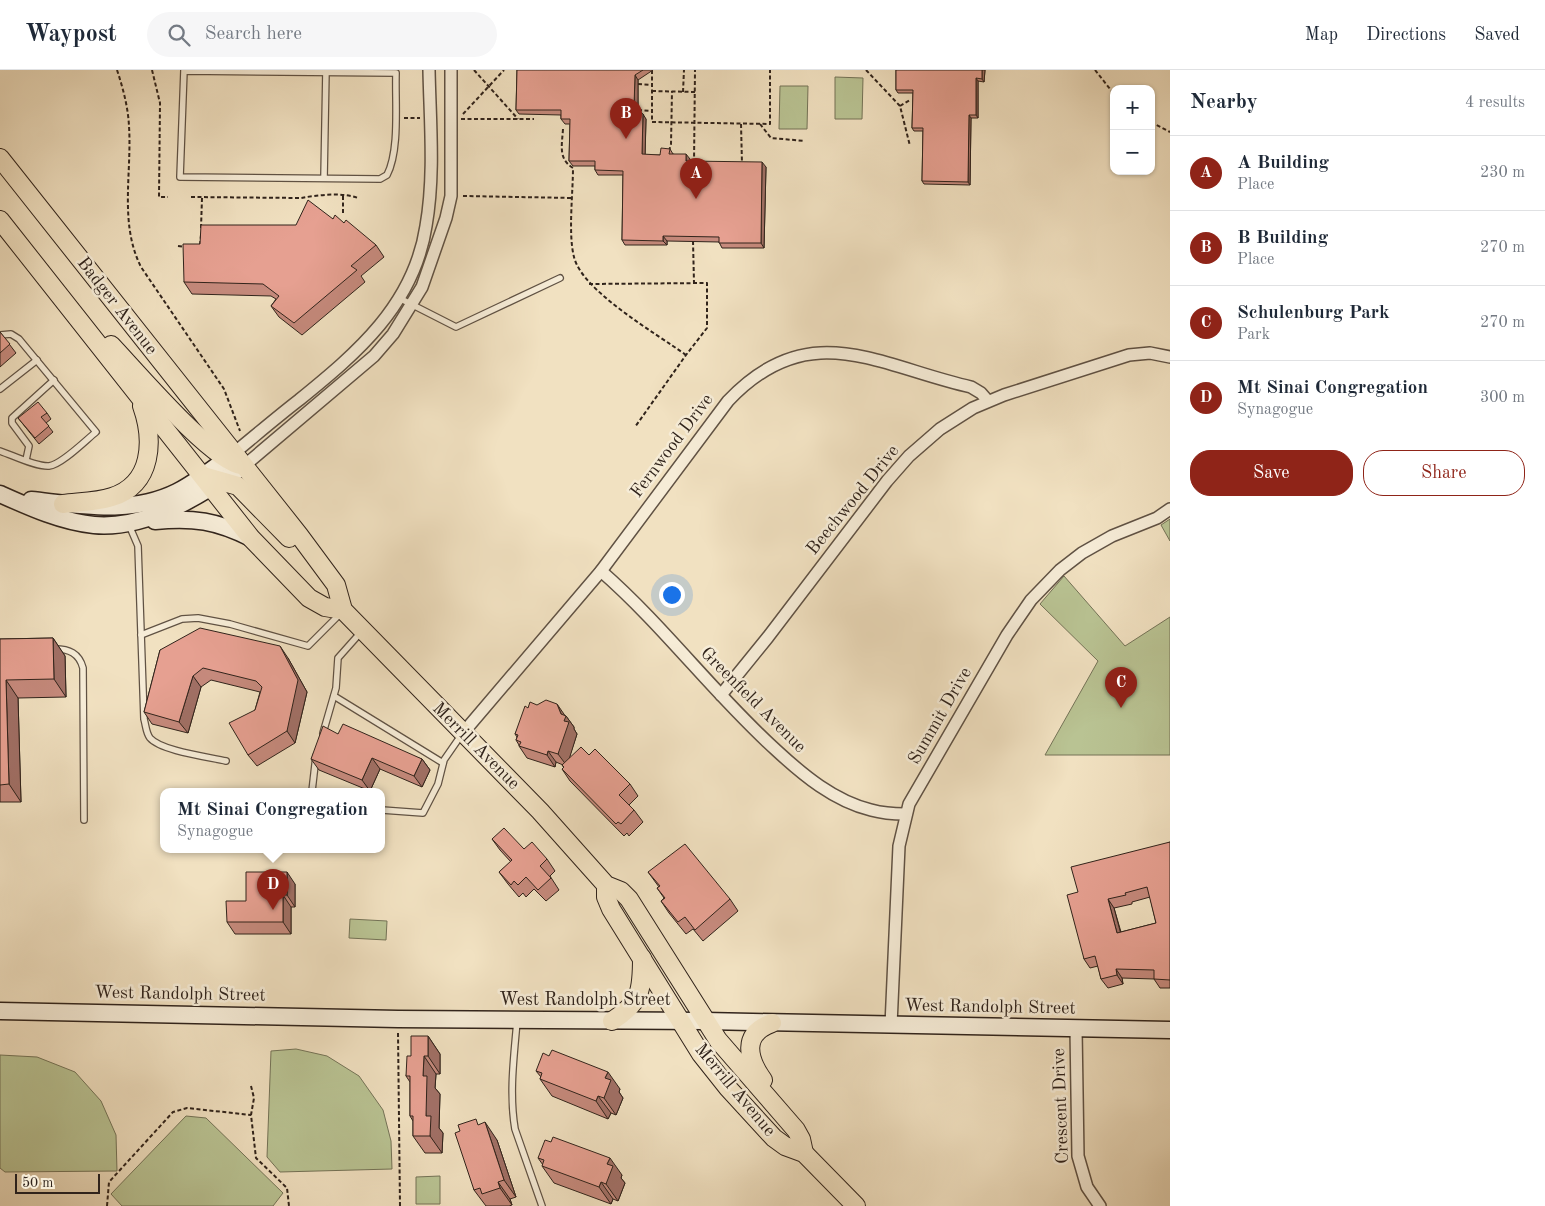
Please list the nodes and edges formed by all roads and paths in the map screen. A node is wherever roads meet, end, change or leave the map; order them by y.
1 (117, 70) edge
2 (152, 70) edge
3 (184, 70) edge
4 (428, 70) edge
5 (451, 70) edge
6 (474, 70) edge
7 (504, 70) edge
8 (652, 70) edge
9 (684, 70) edge
10 (695, 70) edge
11 (770, 70) edge
12 (866, 70) edge
13 (1095, 70) edge
14 (326, 71) edge
15 (638, 84) dead end
16 (652, 85) junction
17 (488, 87) junction
18 (1110, 89) edge
19 (652, 91) junction
20 (672, 92) junction
21 (684, 92) junction
22 (694, 92) junction
23 (910, 100) dead end
24 (900, 106) junction
25 (518, 109) edge
26 (638, 110) edge
27 (652, 110) junction
28 (410, 118) dead end
29 (422, 118) dead end
30 (518, 119) junction
31 (534, 119) dead end
32 (672, 123) junction
33 (694, 123) junction
34 (741, 124) junction
35 (760, 124) junction
36 (1155, 124) edge
37 (563, 129) dead end
38 (1170, 132) edge
39 (805, 141) dead end
40 (910, 146) dead end
41 (668, 153) edge
42 (0, 158) edge
43 (694, 166) edge
44 (742, 166) edge
45 (324, 178) junction
46 (342, 196) junction
47 (457, 196) dead end
48 (168, 197) dead end
49 (191, 198) dead end
50 (202, 198) junction
51 (358, 198) dead end
52 (573, 198) junction
53 (344, 213) dead end
54 (0, 220) edge
55 (693, 241) edge
56 (178, 246) dead end
57 (560, 278) dead end
58 (694, 283) junction
59 (589, 284) junction
60 (399, 298) junction
61 (412, 304) junction
62 (76, 316) junction
63 (0, 336) edge
64 (686, 355) junction
65 (1170, 357) edge
66 (37, 360) junction
67 (54, 380) junction
68 (0, 389) edge
69 (137, 394) junction
70 (988, 401) junction
71 (635, 427) dead end
72 (240, 431) dead end
73 (0, 451) edge
74 (234, 459) junction
75 (26, 460) junction
76 (213, 481) junction
77 (4, 496) edge
78 (63, 504) junction
79 (1170, 509) edge
80 (128, 523) junction
81 (251, 538) junction
82 (601, 571) junction
83 (332, 580) junction
84 (343, 610) junction
85 (362, 630) junction
86 (141, 635) junction
87 (49, 650) edge
88 (720, 695) junction
89 (334, 696) junction
90 (464, 733) junction
91 (320, 743) edge
92 (318, 751) edge
93 (226, 761) dead end
94 (443, 763) junction
95 (312, 788) edge
96 (385, 810) edge
97 (905, 814) junction
98 (84, 820) dead end
99 (606, 885) junction
100 (642, 957) junction
101 (0, 1011) edge
102 (398, 1019) junction
103 (517, 1020) junction
104 (612, 1020) junction
105 (680, 1021) junction
106 (706, 1021) junction
107 (772, 1023) junction
108 (892, 1025) junction
109 (1076, 1029) junction
110 (1170, 1030) edge
111 (251, 1086) dead end
112 (778, 1109) junction
113 (252, 1116) junction
114 (804, 1153) junction
115 (107, 1206) edge
116 (289, 1206) edge
117 (400, 1206) edge
118 (542, 1206) edge
119 (856, 1206) edge
120 (1100, 1206) edge

1 - 72 path
2 - 48 path
3 - 14 lane
3 - 45 lane
4 - 60 street
5 - 61 street
6 - 17 path
7 - 17 path
8 - 16 path
9 - 21 path
10 - 22 path
11 - 35 path
12 - 24 path
13 - 18 path
14 - 45 lane
14 - 45 lane
15 - 16 path
16 - 19 path
17 - 30 path
17 - 30 path
19 - 20 path
19 - 27 path
20 - 21 path
20 - 32 path
21 - 22 path
22 - 33 path
23 - 24 path
24 - 40 path
25 - 30 path
26 - 27 path
27 - 32 path
28 - 29 path
30 - 31 path
32 - 33 path
32 - 41 path
33 - 34 path
33 - 43 path
34 - 35 path
34 - 44 path
35 - 39 path
36 - 38 path
37 - 52 path
42 - 74 main road, Badger Avenue
46 - 50 path
46 - 51 path
46 - 53 path
47 - 52 path
49 - 50 path
50 - 56 path
52 - 59 path
54 - 62 main road
55 - 58 path
57 - 61 lane
58 - 59 path
58 - 64 path
59 - 64 path
60 - 61 lane
60 - 74 street
61 - 74 street
62 - 69 main road
62 - 74 main road
63 - 66 lane
64 - 71 path
65 - 70 street, Beechwood Drive
66 - 67 lane
66 - 68 lane
67 - 75 lane
67 - 75 lane
69 - 76 main road
69 - 78 main road
70 - 82 street, Fernwood Drive
70 - 88 street, Beechwood Drive
73 - 75 lane
74 - 76 street
74 - 83 main road, Merrill Avenue
76 - 78 street
76 - 80 street
76 - 81 main road
76 - 83 main road
77 - 78 street
77 - 80 street
79 - 97 street, Summit Drive
80 - 81 street
80 - 86 lane
81 - 84 main road
82 - 88 street, Greenfield Avenue
82 - 90 street, Fernwood Drive
83 - 84 main road, Merrill Avenue
84 - 85 main road, Merrill Avenue
84 - 86 lane
85 - 89 lane
85 - 90 main road, Merrill Avenue
86 - 93 lane
87 - 98 lane
88 - 97 street, Greenfield Avenue
89 - 91 lane
89 - 94 lane
90 - 94 lane
90 - 99 main road, Merrill Avenue
92 - 95 lane
94 - 96 lane
97 - 108 street, Summit Drive
99 - 100 main road, Merrill Avenue
99 - 106 main road, Merrill Avenue
100 - 104 main road
100 - 105 main road, Merrill Avenue
101 - 102 street, West Randolph Street
102 - 103 street, West Randolph Street
102 - 117 path
103 - 104 street, West Randolph Street
103 - 118 lane
104 - 105 street, West Randolph Street
105 - 106 street, West Randolph Street
105 - 114 main road, Merrill Avenue
106 - 107 street, West Randolph Street
106 - 112 main road, Merrill Avenue
107 - 108 street, West Randolph Street
107 - 112 main road
108 - 109 street, West Randolph Street
109 - 110 street, West Randolph Street
109 - 120 street, Crescent Drive
111 - 113 path
112 - 114 main road, Merrill Avenue
113 - 115 path
113 - 116 path
114 - 119 main road, Merrill Avenue

